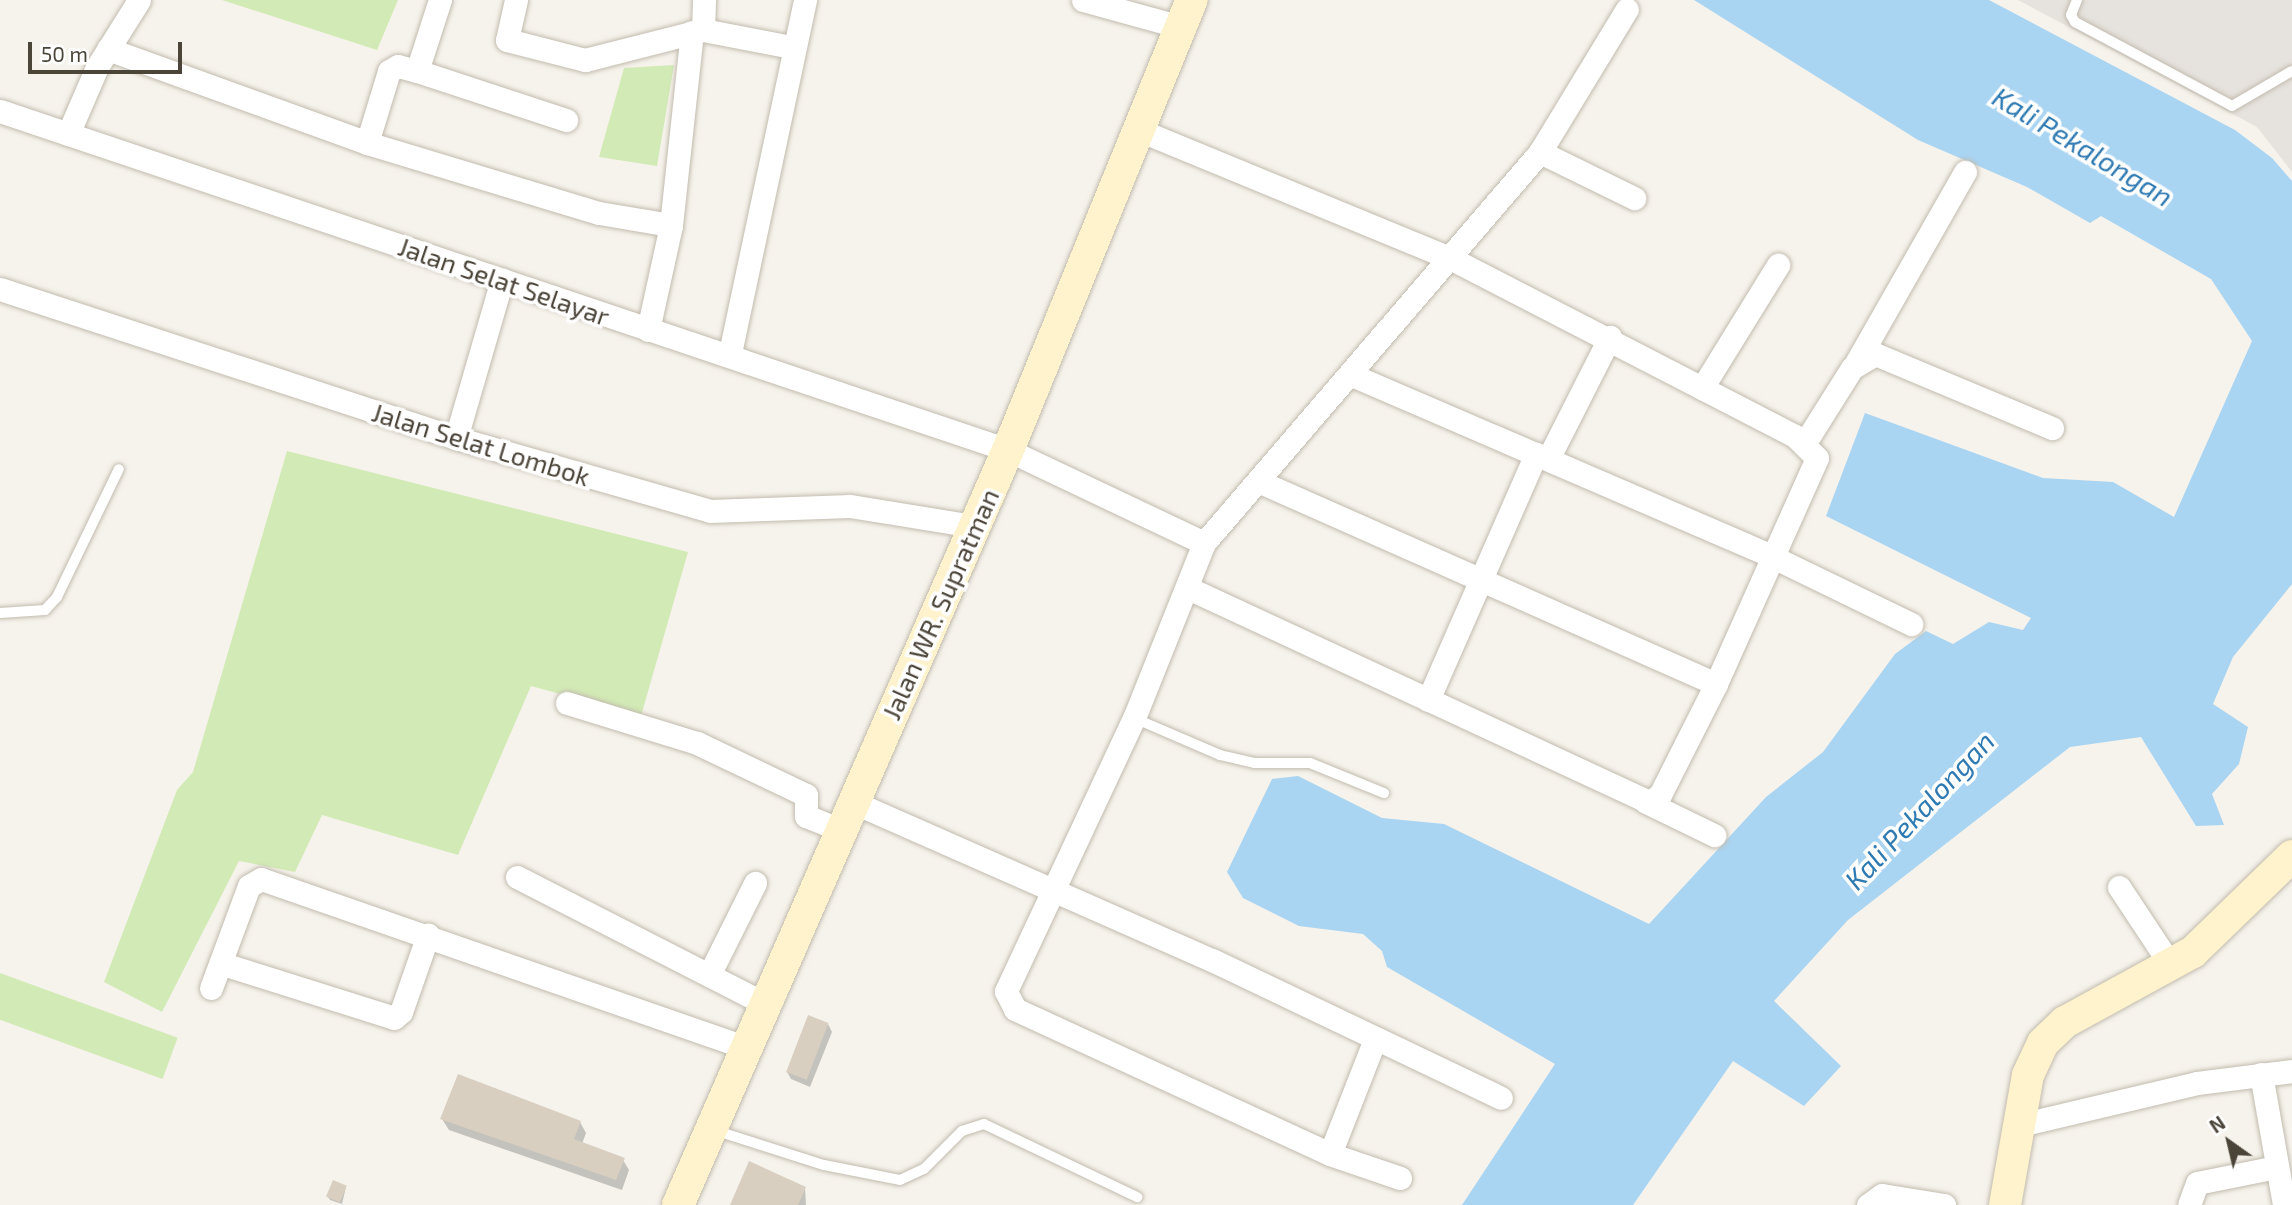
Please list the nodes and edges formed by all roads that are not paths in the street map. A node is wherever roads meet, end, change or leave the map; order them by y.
1 (139, 0) edge
2 (440, 0) edge
3 (516, 0) edge
4 (704, 0) edge
5 (805, 0) edge
6 (1083, 0) edge
7 (2077, 0) edge
8 (1628, 9) dead end
9 (1187, 14) edge
10 (697, 31) junction
11 (791, 47) junction
12 (108, 50) junction
13 (417, 71) junction
14 (2292, 71) edge
15 (0, 111) edge
16 (565, 120) dead end
17 (1139, 130) junction
18 (68, 134) junction
19 (367, 143) junction
20 (1540, 152) junction
21 (1965, 172) dead end
22 (1634, 198) dead end
23 (671, 225) junction
24 (1450, 258) junction
25 (1778, 265) dead end
26 (502, 280) junction
27 (0, 289) edge
28 (648, 330) junction
29 (1610, 338) junction
30 (730, 354) junction
31 (1856, 363) junction
32 (1354, 376) junction
33 (1702, 388) junction
34 (2052, 428) dead end
35 (456, 438) junction
36 (1805, 441) junction
37 (1001, 448) junction
38 (1542, 456) junction
39 (119, 469) dead end
40 (1258, 481) junction
41 (974, 526) junction
42 (1205, 543) junction
43 (1771, 556) junction
44 (1483, 577) junction
45 (1188, 588) junction
46 (0, 613) edge
47 (1911, 624) dead end
48 (1716, 684) junction
49 (1428, 700) junction
50 (567, 703) dead end
51 (1134, 718) junction
52 (1384, 793) dead end
53 (1646, 802) junction
54 (830, 817) junction
55 (1714, 835) dead end
56 (2292, 856) edge
57 (517, 877) dead end
58 (755, 883) dead end
59 (2119, 887) dead end
60 (1052, 892) junction
61 (428, 935) junction
62 (223, 964) junction
63 (2172, 967) junction
64 (709, 975) junction
65 (211, 988) dead end
66 (748, 997) junction
67 (730, 1042) junction
68 (1374, 1042) junction
69 (2292, 1071) edge
70 (2261, 1074) junction
71 (1501, 1098) dead end
72 (2024, 1124) junction
73 (711, 1129) junction
74 (1330, 1154) junction
75 (2276, 1167) junction
76 (1399, 1178) dead end
77 (1137, 1197) dead end
78 (678, 1205) edge
79 (1868, 1205) edge
80 (1944, 1205) edge
81 (2005, 1205) edge
82 (2189, 1205) edge
83 (2284, 1205) edge

1 - 12 street
2 - 13 street
3 - 10 street
4 - 10 street
5 - 11 street
6 - 9 street
7 - 14 lane
8 - 20 street
9 - 17 street, Jalan WR. Supratman
10 - 11 street
10 - 23 street
11 - 30 street
12 - 18 street
12 - 19 street
13 - 16 street
13 - 19 street
15 - 18 street, Jalan Selat Selayar
17 - 24 street
17 - 37 street, Jalan WR. Supratman
18 - 26 street, Jalan Selat Selayar
19 - 23 street
20 - 22 street
20 - 24 street
21 - 31 street
23 - 28 street
24 - 29 street
24 - 32 street
25 - 33 street
26 - 28 street, Jalan Selat Selayar
26 - 35 street
27 - 35 street, Jalan Selat Lombok
28 - 30 street, Jalan Selat Selayar
29 - 33 street
29 - 38 street
30 - 37 street, Jalan Selat Selayar
31 - 34 street
31 - 36 street
32 - 38 street
32 - 40 street
33 - 36 street
35 - 41 street, Jalan Selat Lombok
36 - 43 street
37 - 41 street, Jalan WR. Supratman
37 - 42 street, Jalan Selat Selayar
38 - 43 street
38 - 44 street
39 - 46 lane
40 - 42 street
40 - 44 street
41 - 54 street, Jalan WR. Supratman
42 - 45 street
43 - 47 street
43 - 48 street
44 - 48 street
44 - 49 street
45 - 49 street
45 - 51 street
48 - 53 street
49 - 53 street
50 - 54 street
51 - 52 lane
51 - 60 street
53 - 55 street
54 - 60 street
54 - 66 street, Jalan WR. Supratman
56 - 63 street
57 - 64 street
58 - 64 street
59 - 63 street
60 - 68 street
60 - 74 street
61 - 62 street
61 - 62 street
61 - 67 street
62 - 65 street
63 - 72 street
64 - 66 street
66 - 67 street, Jalan WR. Supratman
67 - 73 street, Jalan WR. Supratman
68 - 71 street
68 - 74 street
69 - 70 street
70 - 72 street
70 - 75 street
72 - 81 street
73 - 77 lane
73 - 78 street, Jalan WR. Supratman
74 - 76 street
75 - 82 street
75 - 83 street
79 - 80 street

